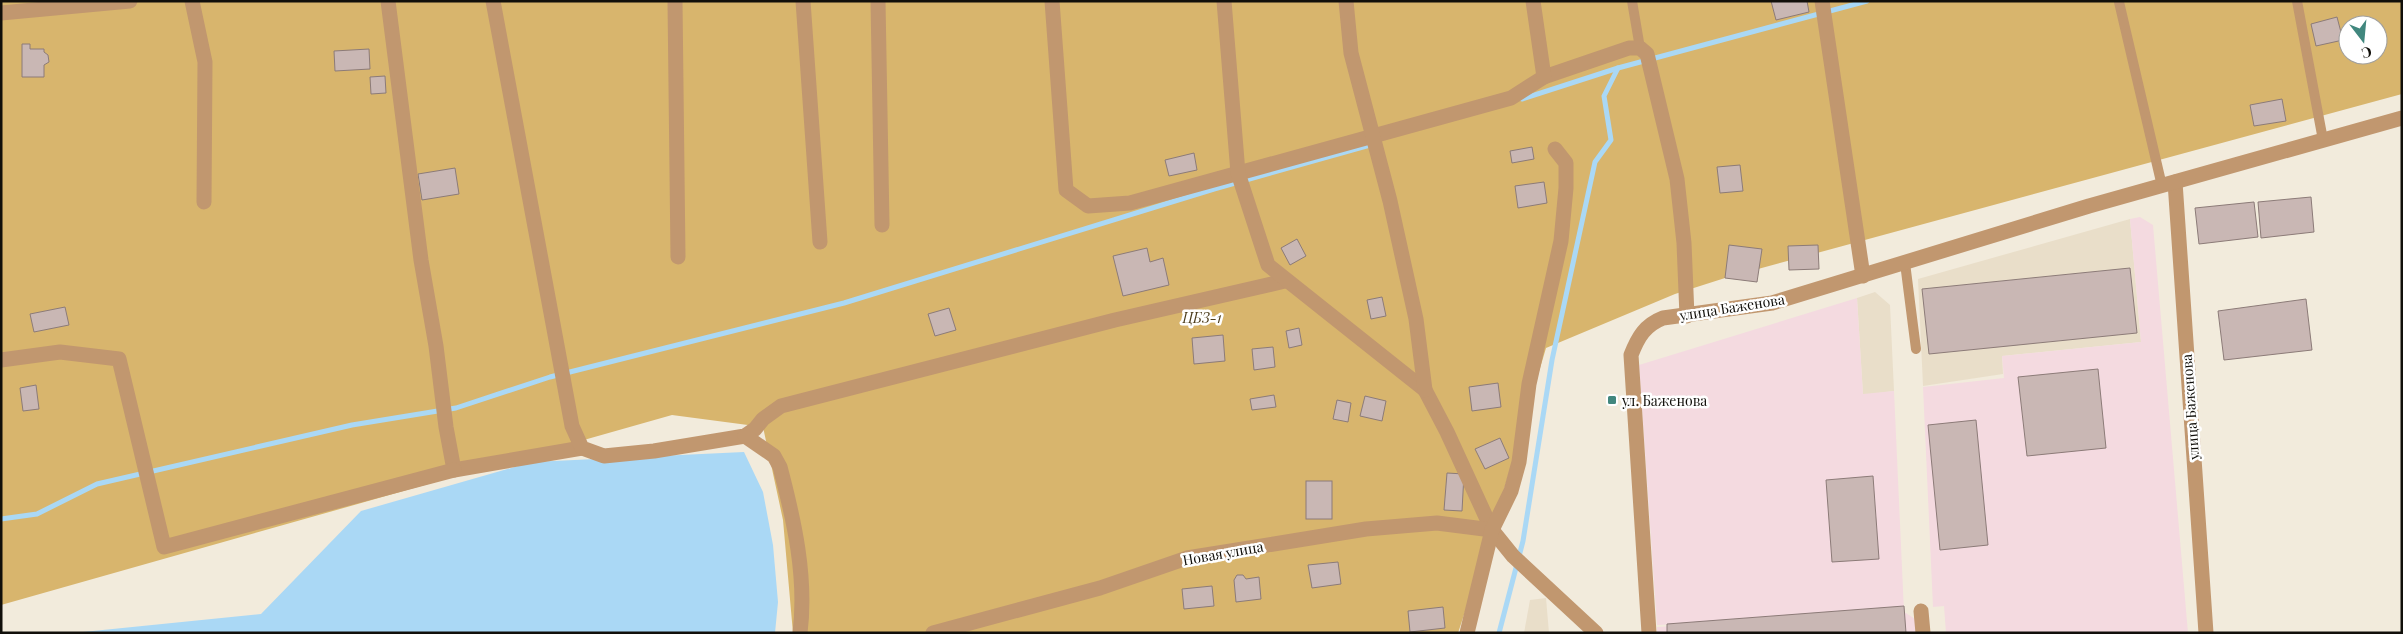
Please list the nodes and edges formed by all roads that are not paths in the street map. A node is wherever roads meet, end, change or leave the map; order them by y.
1 (130, 1) edge
2 (192, 1) edge
3 (388, 1) edge
4 (493, 1) edge
5 (675, 1) edge
6 (803, 1) edge
7 (878, 1) edge
8 (1052, 1) edge
9 (1224, 1) edge
10 (1346, 1) edge
11 (1533, 1) edge
12 (1632, 1) edge
13 (1822, 1) edge
14 (2297, 1) edge
15 (2119, 2) edge
16 (106, 3) edge
17 (6, 8) edge
18 (1640, 48) junction
19 (1544, 77) junction
20 (2402, 118) edge
21 (1371, 135) junction
22 (2323, 140) junction
23 (1555, 149) dead end
24 (1238, 173) junction
25 (2169, 184) junction
26 (204, 202) dead end
27 (882, 225) dead end
28 (820, 242) dead end
29 (678, 257) dead end
30 (1905, 263) junction
31 (1863, 276) junction
32 (1285, 281) junction
33 (1687, 316) junction
34 (1916, 349) dead end
35 (1, 360) edge
36 (1425, 390) junction
37 (745, 436) junction
38 (582, 448) junction
39 (454, 470) junction
40 (1492, 530) junction
41 (1921, 611) dead end
42 (800, 633) edge
43 (932, 633) edge
44 (1467, 633) edge
45 (1596, 633) edge
46 (1649, 633) edge
47 (1923, 633) edge
48 (2206, 633) edge

1 - 16 street
2 - 26 street
3 - 39 street
4 - 38 street
5 - 29 street
6 - 28 street
7 - 27 street
8 - 24 street
9 - 24 street
10 - 21 street
11 - 19 street
12 - 18 lane
13 - 31 street
14 - 22 lane
15 - 25 lane
16 - 17 street
18 - 19 street
18 - 33 street
19 - 21 street
20 - 22 street, улица Баженова
21 - 24 street
21 - 36 street
22 - 25 street, улица Баженова
23 - 40 street
24 - 32 street
25 - 30 street, улица Баженова
25 - 48 street, улица Баженова
30 - 31 street, улица Баженова
30 - 34 lane
31 - 33 street, улица Баженова
32 - 36 street
32 - 37 street
33 - 46 street, улица Баженова
35 - 39 street
36 - 40 street
37 - 38 street
37 - 42 street
38 - 39 street
40 - 43 street, Новая улица
40 - 44 street
40 - 45 street
41 - 47 street

